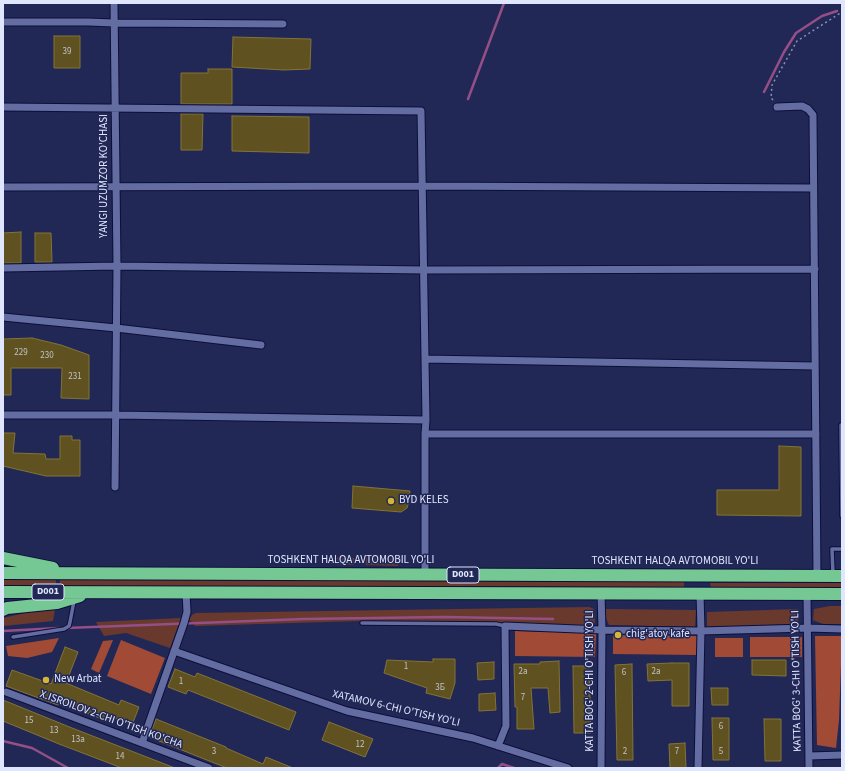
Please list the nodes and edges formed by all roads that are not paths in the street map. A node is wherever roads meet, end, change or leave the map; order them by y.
1 (114, 3) edge
2 (3, 22) edge
3 (114, 23) junction
4 (283, 24) dead end
5 (777, 106) road end
6 (3, 107) edge
7 (116, 109) junction
8 (116, 186) junction
9 (424, 186) junction
10 (3, 187) edge
11 (813, 188) junction
12 (117, 266) junction
13 (3, 268) edge
14 (815, 268) junction
15 (425, 270) junction
16 (3, 317) edge
17 (116, 328) junction
18 (260, 345) dead end
19 (425, 359) junction
20 (815, 366) junction
21 (3, 415) edge
22 (116, 415) junction
23 (426, 420) junction
24 (841, 425) dead end
25 (425, 434) junction
26 (816, 434) junction
27 (115, 487) dead end
28 (842, 516) edge
29 (842, 549) edge
30 (3, 558) edge
31 (3, 573) edge
32 (83, 574) junction
33 (425, 575) junction
34 (700, 575) junction
35 (817, 576) junction
36 (837, 576) edge
37 (3, 592) edge
38 (94, 592) junction
39 (186, 592) junction
40 (601, 593) junction
41 (700, 593) junction
42 (807, 594) junction
43 (842, 594) edge
44 (74, 598) junction
45 (3, 610) edge
46 (362, 623) dead end
47 (505, 626) junction
48 (807, 628) junction
49 (842, 629) edge
50 (602, 630) junction
51 (701, 632) junction
52 (13, 637) dead end
53 (174, 651) junction
54 (6, 692) dead end
55 (142, 743) junction
56 (498, 746) junction
57 (842, 755) edge
58 (809, 756) junction
59 (209, 768) edge
60 (568, 768) edge
61 (601, 768) edge
62 (698, 768) edge
63 (809, 768) edge

1 - 3 street, YANGI UZUMZOR KO'CHASI
2 - 3 street
3 - 4 street
3 - 7 street, YANGI UZUMZOR KO'CHASI
5 - 11 street
6 - 7 street
7 - 8 street, YANGI UZUMZOR KO'CHASI
7 - 9 street
8 - 9 street
8 - 10 street
8 - 12 street, YANGI UZUMZOR KO'CHASI
9 - 11 street
9 - 15 street
11 - 14 street
12 - 13 street
12 - 15 street
12 - 17 street, YANGI UZUMZOR KO'CHASI
14 - 15 street
14 - 20 street
15 - 19 street
16 - 17 street
17 - 18 street
17 - 22 street, YANGI UZUMZOR KO'CHASI
19 - 20 street
19 - 23 street
20 - 26 street
21 - 22 street
22 - 23 street
22 - 27 street, YANGI UZUMZOR KO'CHASI
23 - 25 street
24 - 28 lane
25 - 26 street
25 - 33 street
26 - 35 street
29 - 36 lane
30 - 32 highway
31 - 32 highway, TOSHKENT HALQA AVTOMOBIL YO'LI / D001
32 - 33 highway, TOSHKENT HALQA AVTOMOBIL YO'LI / D001
33 - 34 highway, TOSHKENT HALQA AVTOMOBIL YO'LI / D001
34 - 35 highway, TOSHKENT HALQA AVTOMOBIL YO'LI / D001
34 - 41 highway
35 - 36 highway, TOSHKENT HALQA AVTOMOBIL YO'LI / D001
37 - 38 highway, D001
38 - 39 highway, D001
38 - 44 highway
39 - 40 highway, D001
39 - 53 street
40 - 41 highway, D001
40 - 50 street, KATTA BOG' 2-CHI O'TISH YO'LI
41 - 42 highway, D001
41 - 51 street
42 - 43 highway, D001
42 - 48 street, KATTA BOG' 3-CHI O'TISH YO'LI
44 - 45 highway
44 - 52 lane
46 - 47 lane
47 - 50 street
47 - 56 street
48 - 49 street
48 - 51 street
48 - 58 street, KATTA BOG' 3-CHI O'TISH YO'LI
50 - 51 street
50 - 61 street, KATTA BOG' 2-CHI O'TISH YO'LI
51 - 62 street
53 - 55 street
53 - 56 street, XATAMOV 6-CHI O'TISH YO'LI
54 - 55 street, X.ISROILOV 2-CHI O'TISH KO'CHA
55 - 59 street, X.ISROILOV 2-CHI O'TISH KO'CHA
56 - 60 street, XATAMOV 6-CHI O'TISH YO'LI
57 - 58 street
58 - 63 street, KATTA BOG' 3-CHI O'TISH YO'LI

